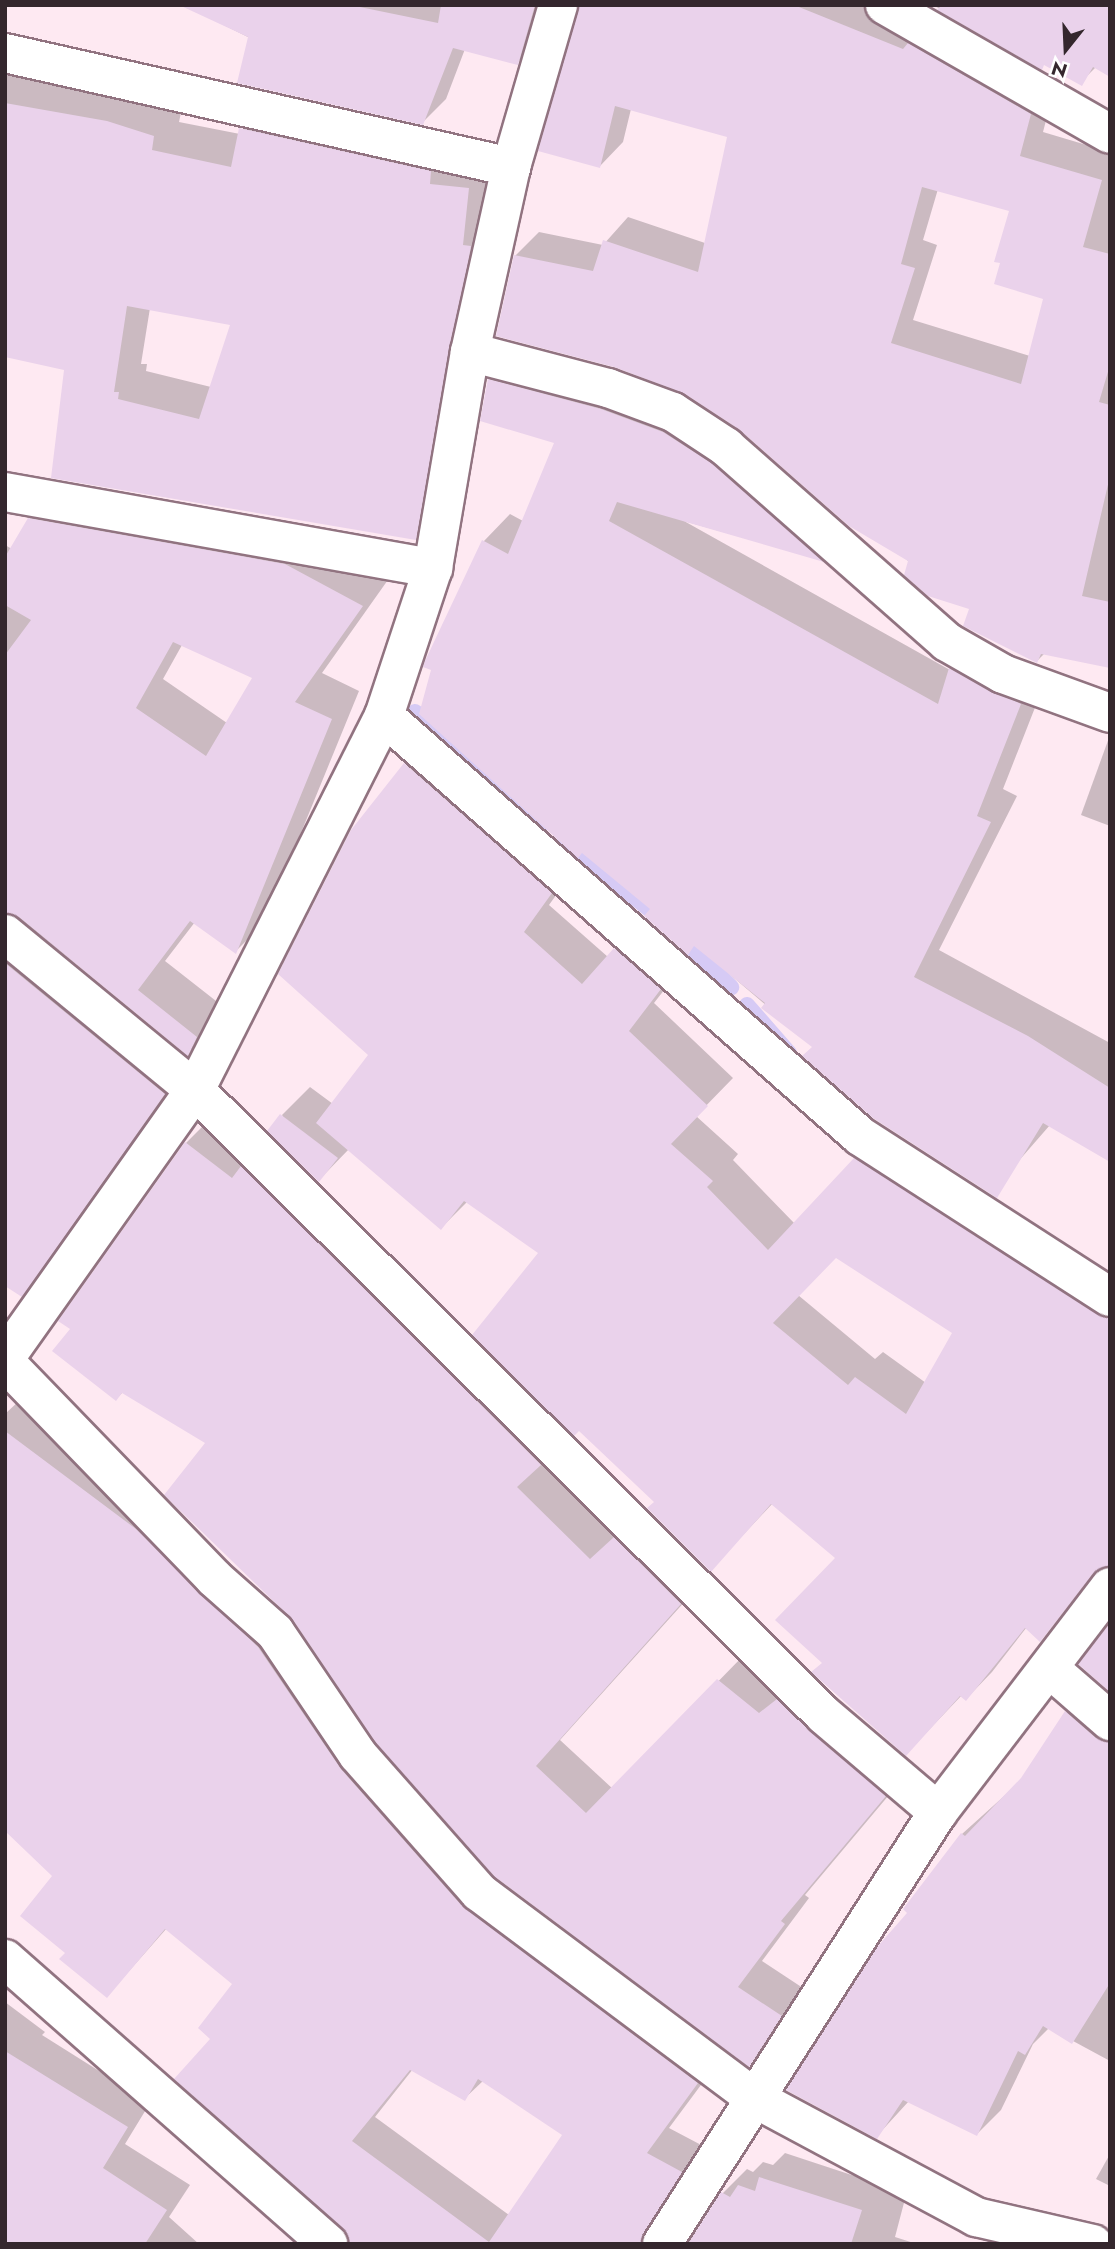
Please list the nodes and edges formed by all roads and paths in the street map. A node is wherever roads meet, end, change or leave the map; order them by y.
1 (558, 5) edge
2 (885, 5) edge
3 (5, 53) edge
4 (1110, 134) edge
5 (512, 167) junction
6 (470, 352) junction
7 (5, 492) edge
8 (433, 568) junction
9 (1110, 713) edge
10 (384, 716) junction
11 (5, 934) edge
12 (195, 1090) junction
13 (1110, 1297) edge
14 (5, 1360) edge
15 (1110, 1587) edge
16 (1048, 1668) junction
17 (1110, 1721) edge
18 (938, 1812) junction
19 (5, 1959) edge
20 (756, 2099) junction
21 (975, 2230) edge
22 (328, 2244) edge
23 (662, 2244) edge
24 (1093, 2244) edge

1 - 5 street
2 - 4 street
3 - 5 street
5 - 6 street
6 - 8 street
6 - 9 street
7 - 8 street
8 - 10 street
10 - 12 street
10 - 13 street
11 - 12 street
12 - 14 street
12 - 18 street
14 - 20 street
15 - 16 street
16 - 17 street
16 - 18 street
18 - 20 street
19 - 22 street
20 - 21 street
20 - 23 street
21 - 24 street

